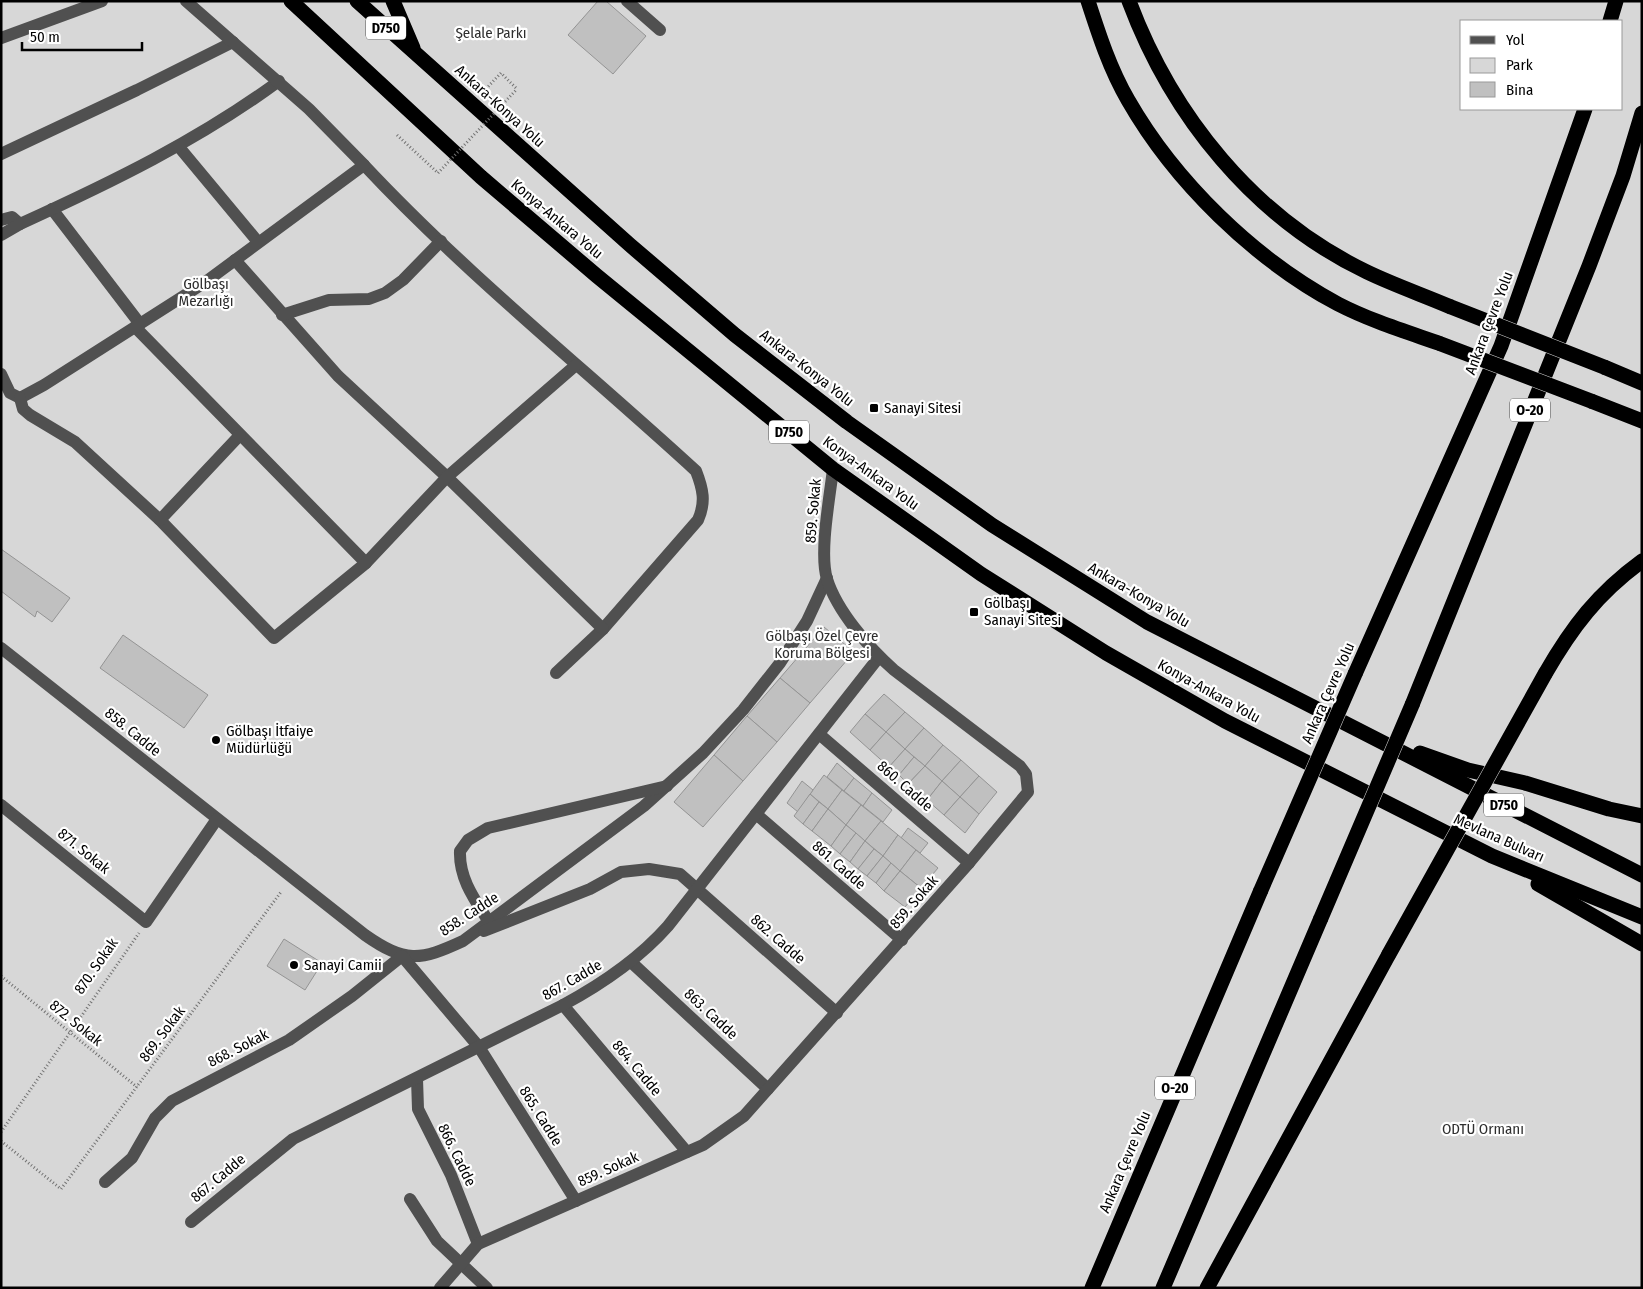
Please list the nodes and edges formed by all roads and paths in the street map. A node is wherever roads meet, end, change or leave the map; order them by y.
1 (102, 1) edge
2 (186, 1) edge
3 (290, 1) edge
4 (356, 1) edge
5 (393, 1) edge
6 (628, 1) edge
7 (1088, 1) edge
8 (1129, 1) edge
9 (1604, 1) edge
10 (1616, 1) edge
11 (1602, 20) edge
12 (1610, 20) edge
13 (660, 30) dead end
14 (1, 38) edge
15 (233, 42) junction
16 (415, 54) junction
17 (279, 81) junction
18 (472, 104) junction
19 (1585, 110) edge
20 (1642, 112) edge
21 (396, 135) dead end
22 (179, 147) junction
23 (1, 154) edge
24 (364, 165) junction
25 (52, 209) junction
26 (1, 220) edge
27 (20, 224) junction
28 (1, 235) edge
29 (441, 241) junction
30 (258, 242) junction
31 (235, 260) junction
32 (282, 315) junction
33 (137, 326) junction
34 (576, 365) junction
35 (1, 374) edge
36 (1642, 383) edge
37 (20, 398) junction
38 (1642, 421) edge
39 (240, 435) junction
40 (833, 469) junction
41 (447, 477) junction
42 (160, 520) junction
43 (1642, 561) edge
44 (366, 563) junction
45 (827, 578) junction
46 (603, 629) junction
47 (1, 648) edge
48 (879, 657) junction
49 (556, 673) dead end
50 (819, 734) junction
51 (1367, 734) junction
52 (1345, 783) joint
53 (669, 786) junction
54 (1, 805) edge
55 (756, 814) junction
56 (1642, 816) edge
57 (217, 819) junction
58 (1492, 856) junction
59 (969, 863) junction
60 (1642, 875) edge
61 (697, 889) junction
62 (281, 892) dead end
63 (1642, 918) edge
64 (146, 922) junction
65 (489, 922) junction
66 (471, 936) junction
67 (902, 940) junction
68 (1642, 944) edge
69 (402, 956) junction
70 (631, 962) junction
71 (1, 976) edge
72 (563, 1005) junction
73 (837, 1012) junction
74 (70, 1032) junction
75 (479, 1047) junction
76 (417, 1079) junction
77 (137, 1087) junction
78 (768, 1090) junction
79 (1, 1132) edge
80 (1, 1141) edge
81 (687, 1152) junction
82 (105, 1182) dead end
83 (410, 1199) dead end
84 (576, 1201) junction
85 (191, 1222) dead end
86 (478, 1244) junction
87 (462, 1263) junction
88 (440, 1288) edge
89 (487, 1288) edge
90 (1092, 1288) edge
91 (1163, 1288) edge
92 (1207, 1288) edge

1 - 14 street
2 - 15 street
3 - 40 highway, Konya-Ankara Yolu / D750
4 - 16 highway, Ankara-Konya Yolu / D750
5 - 16 highway
6 - 13 street
7 - 38 highway, bridge
8 - 36 highway, bridge
9 - 11 highway
10 - 12 highway
15 - 17 street
15 - 23 street
16 - 18 highway, Ankara-Konya Yolu / D750
17 - 22 street
17 - 24 street
18 - 21 path, bridge
18 - 51 highway, Ankara-Konya Yolu / D750
19 - 90 highway, Ankara Çevre Yolu / O-20, bridge
20 - 91 highway, O-20, bridge
22 - 25 street
22 - 30 street
24 - 29 street
24 - 30 street
25 - 27 street
25 - 33 street
26 - 27 street
27 - 28 street
29 - 32 street
29 - 34 street
30 - 31 street
31 - 32 street
31 - 33 street
32 - 41 street
33 - 37 street
33 - 39 street
34 - 41 street
34 - 46 street
35 - 37 street
37 - 42 street
39 - 42 street
39 - 44 street
40 - 45 street, 859. Sokak
40 - 52 highway, Konya-Ankara Yolu / D750
41 - 44 street
41 - 46 street
42 - 44 street
43 - 92 highway, bridge
45 - 48 street, 859. Sokak
45 - 53 street, 858. Cadde
46 - 49 street
47 - 57 street, 858. Cadde
48 - 50 street, 867. Cadde
48 - 59 street, 859. Sokak
50 - 55 street, 867. Cadde
50 - 59 street, 860. Cadde
51 - 56 highway
51 - 60 highway, Mevlana Bulvarı / D750
52 - 58 highway, Mevlana Bulvarı / D750
53 - 65 street, 858. Cadde
53 - 65 street
54 - 64 street, 871. Sokak
55 - 61 street, 867. Cadde
55 - 67 street, 861. Cadde
57 - 64 street
57 - 69 street, 858. Cadde
58 - 63 highway, Mevlana Bulvarı / D750
58 - 68 highway
59 - 67 street, 859. Sokak
61 - 66 street, 862. Cadde
61 - 70 street, 867. Cadde
61 - 73 street, 862. Cadde
62 - 77 path, 869. Sokak
64 - 74 path, 870. Sokak
65 - 66 street, 858. Cadde
66 - 69 street, 858. Cadde
67 - 73 street, 859. Sokak
69 - 75 street
69 - 82 street, 868. Sokak
70 - 72 street, 867. Cadde
70 - 78 street, 863. Cadde
71 - 74 path, 872. Sokak
72 - 75 street, 867. Cadde
72 - 81 street, 864. Cadde
73 - 78 street, 859. Sokak
74 - 77 path, 872. Sokak
74 - 79 path, 870. Sokak
75 - 76 street, 867. Cadde
75 - 84 street, 865. Cadde
76 - 85 street, 867. Cadde
76 - 86 street, 866. Cadde
77 - 80 path, 869. Sokak
78 - 81 street, 859. Sokak
81 - 84 street, 859. Sokak
83 - 87 street
84 - 86 street, 859. Sokak
86 - 87 street
87 - 88 street
87 - 89 street

